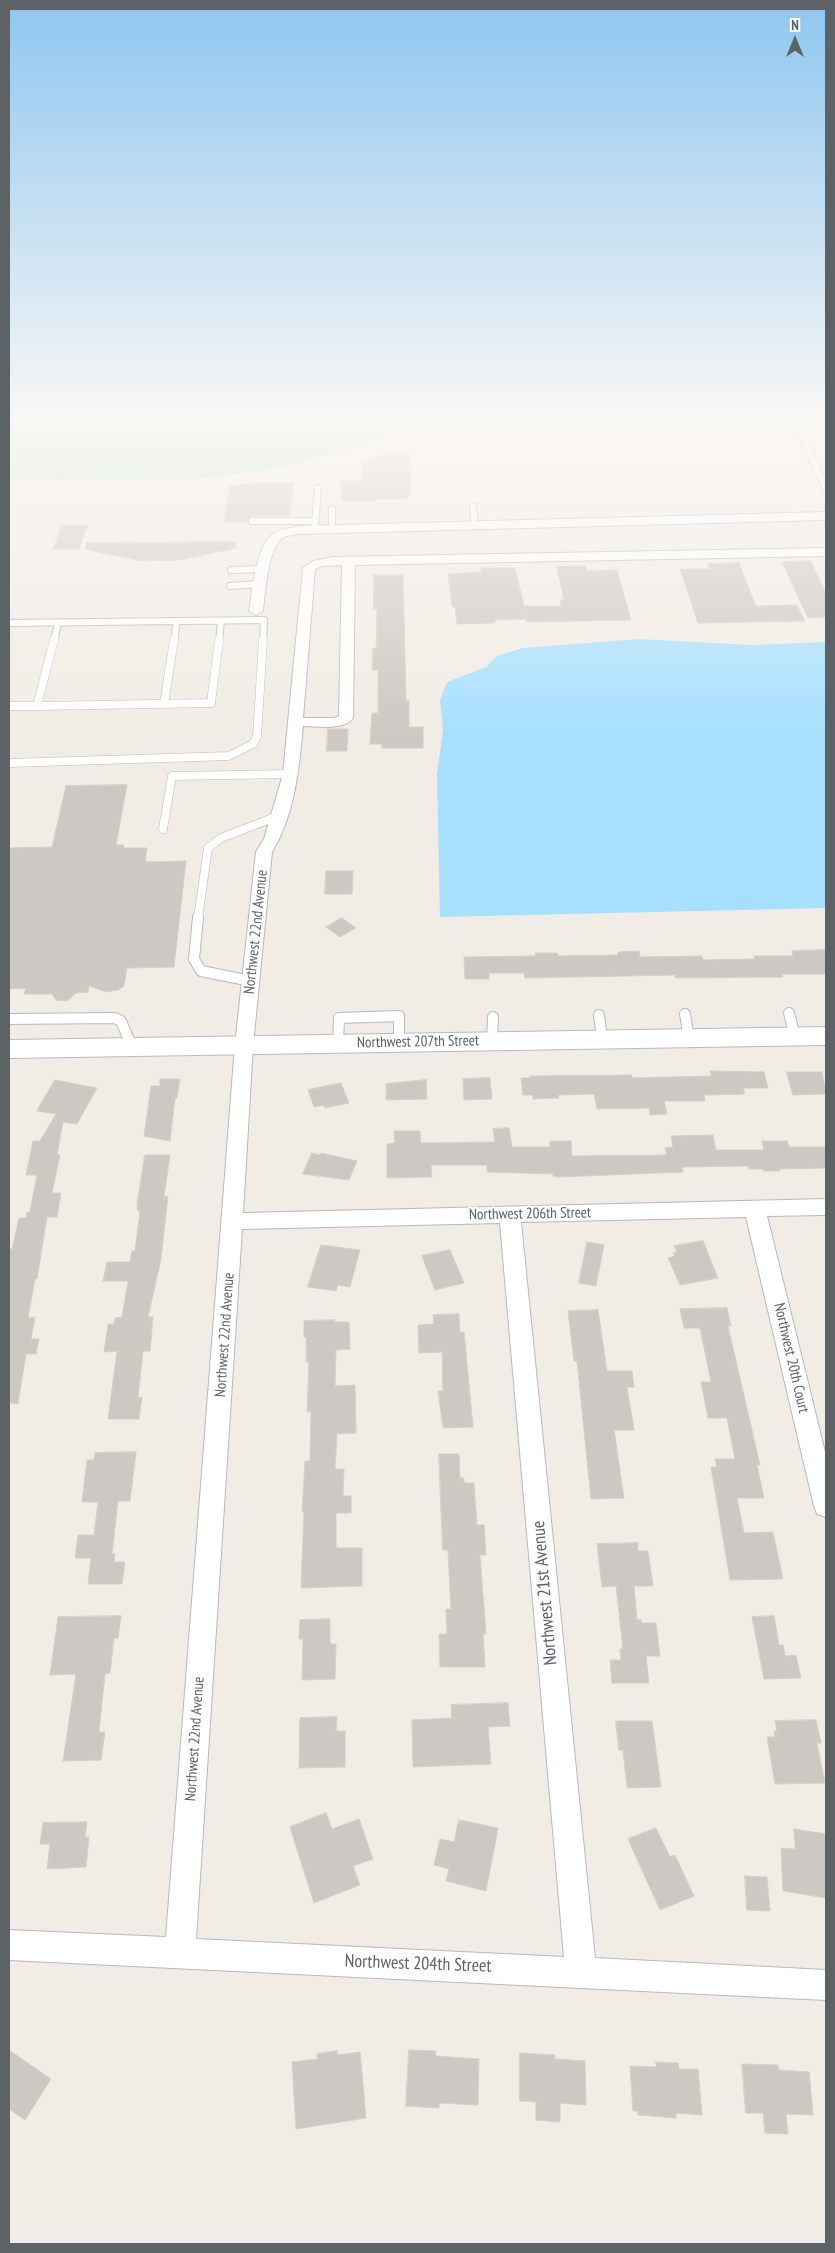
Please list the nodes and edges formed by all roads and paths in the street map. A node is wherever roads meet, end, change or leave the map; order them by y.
1 (301, 524) edge
2 (332, 524) edge
3 (540, 524) edge
4 (315, 525) junction
5 (475, 526) joint
6 (332, 529) junction
7 (826, 552) edge
8 (349, 561) junction
9 (263, 569) junction
10 (231, 570) dead end
11 (261, 584) junction
12 (230, 586) dead end
13 (260, 615) junction
14 (176, 621) junction
15 (222, 621) junction
16 (9, 623) edge
17 (58, 623) junction
18 (164, 704) junction
19 (9, 706) edge
20 (37, 706) junction
21 (297, 722) junction
22 (9, 763) edge
23 (291, 774) junction
24 (278, 816) junction
25 (163, 829) dead end
26 (251, 981) junction
27 (9, 1019) edge
28 (826, 1036) edge
29 (244, 1045) junction
30 (132, 1047) junction
31 (9, 1049) edge
32 (826, 1207) edge
33 (755, 1209) junction
34 (510, 1215) junction
35 (233, 1221) junction
36 (826, 1506) edge
37 (9, 1945) edge
38 (180, 1954) junction
39 (580, 1972) junction
40 (826, 1985) edge

1 - 4 lane
2 - 6 lane
3 - 5 street
4 - 6 street
4 - 9 street
5 - 6 street
7 - 8 street
8 - 21 street, Northwest 22nd Avenue
8 - 21 street
9 - 10 lane
9 - 11 street
11 - 12 lane
11 - 13 street
13 - 15 lane
13 - 22 lane
14 - 15 lane
14 - 17 lane
14 - 18 lane
15 - 18 lane
16 - 17 lane
17 - 20 lane
18 - 20 lane
19 - 20 lane
21 - 23 street, Northwest 22nd Avenue
23 - 24 street, Northwest 22nd Avenue
23 - 25 lane
24 - 26 street, Northwest 22nd Avenue
24 - 26 lane
26 - 29 street, Northwest 22nd Avenue
27 - 30 lane
28 - 29 street, Northwest 207th Street
29 - 30 street, Northwest 207th Street
29 - 35 street, Northwest 22nd Avenue
30 - 31 street, Northwest 207th Street
32 - 33 street, Northwest 206th Street
33 - 34 street, Northwest 206th Street
33 - 36 street, Northwest 20th Court
34 - 35 street, Northwest 206th Street
34 - 39 street, Northwest 21st Avenue
35 - 38 street, Northwest 22nd Avenue
37 - 38 street, Northwest 204th Street
38 - 39 street, Northwest 204th Street
39 - 40 street, Northwest 204th Street

